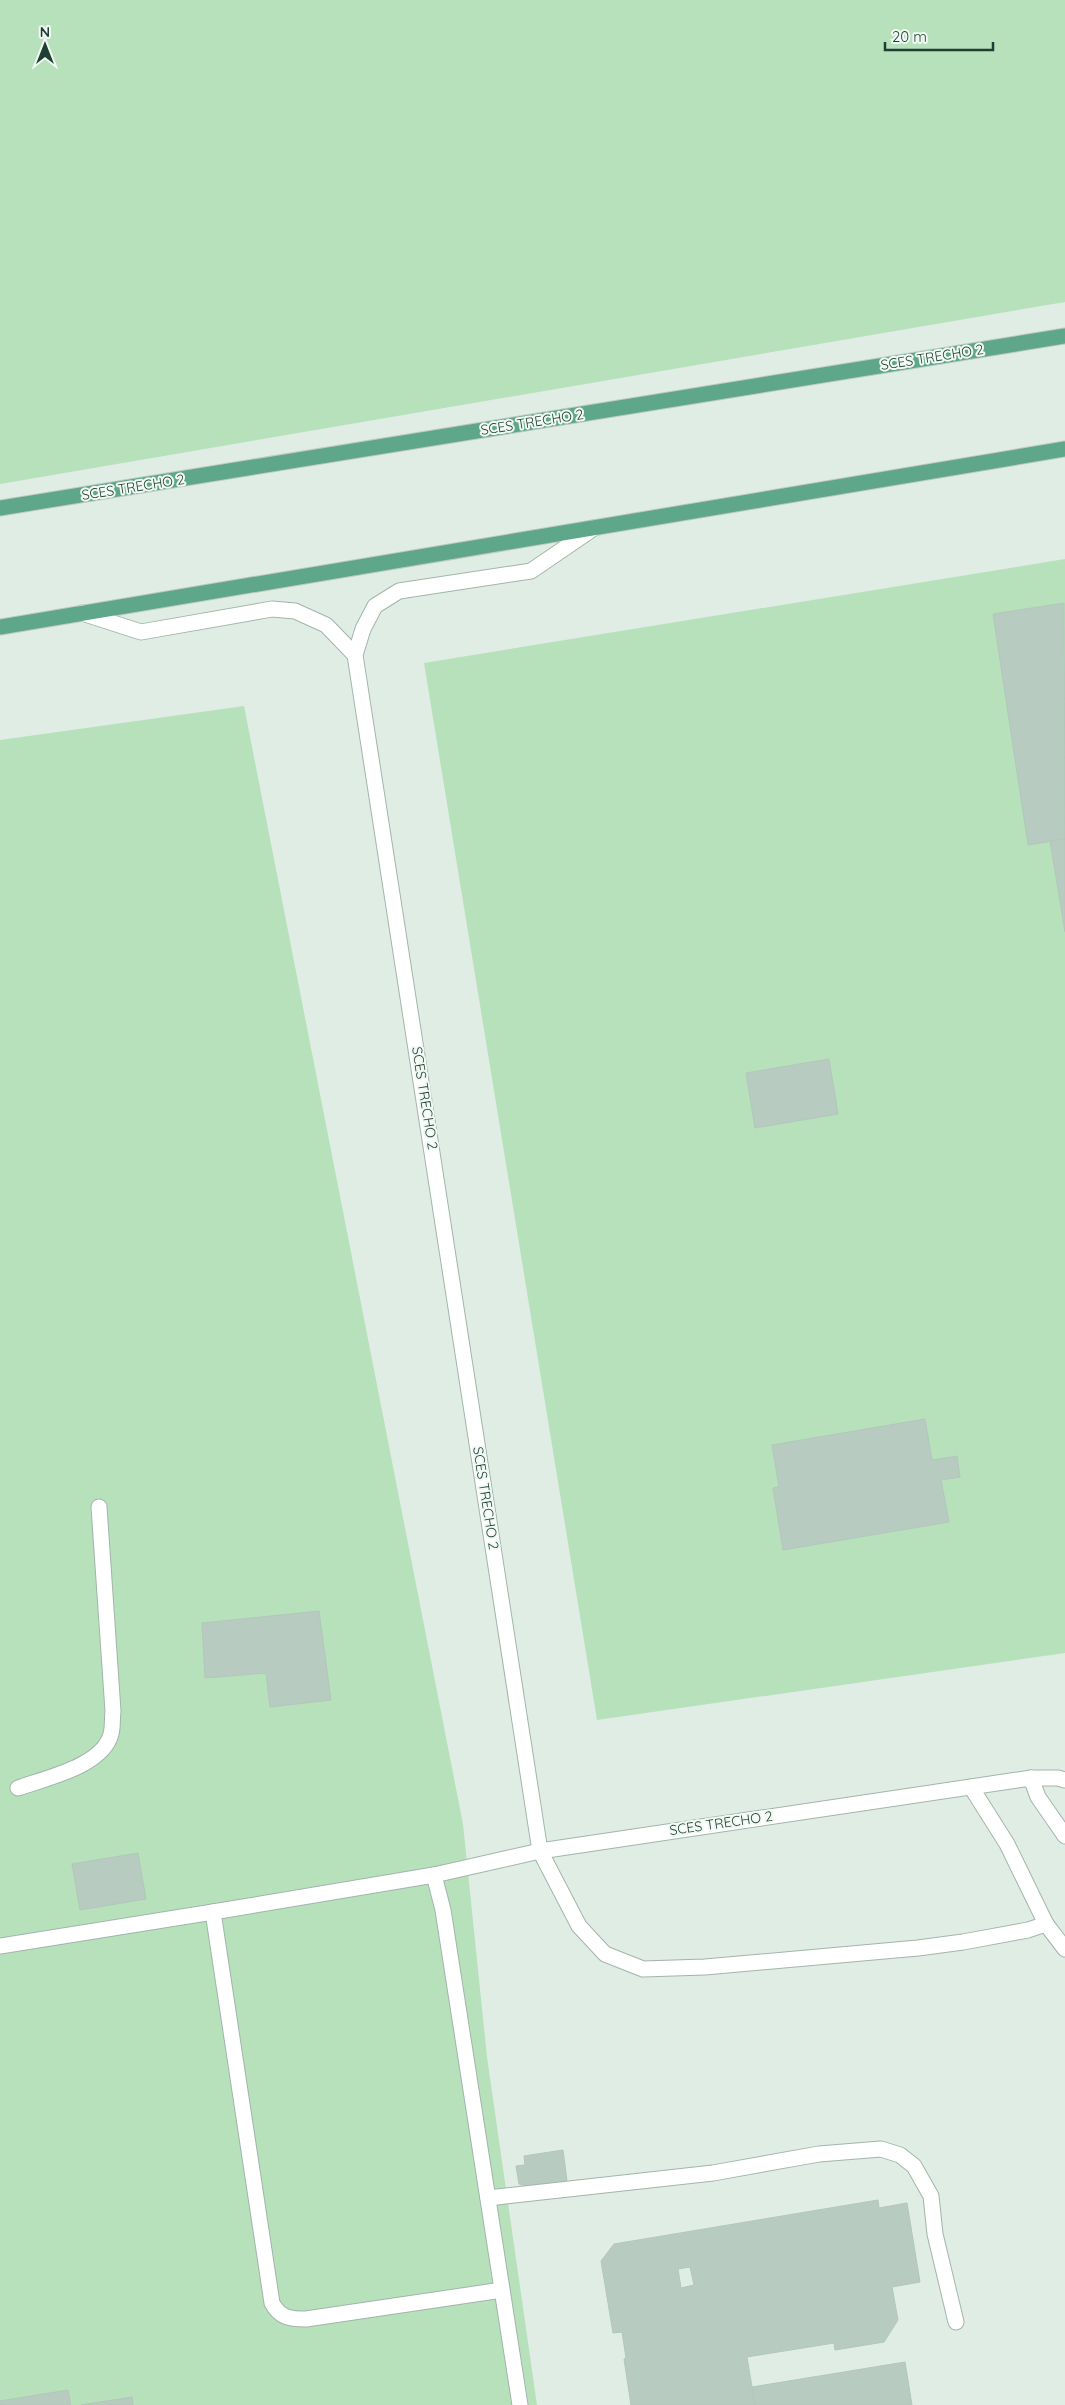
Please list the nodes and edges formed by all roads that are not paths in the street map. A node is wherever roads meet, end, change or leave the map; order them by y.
1 (1065, 336) edge
2 (1065, 449) edge
3 (0, 508) edge
4 (594, 528) junction
5 (82, 613) junction
6 (0, 627) edge
7 (355, 655) junction
8 (99, 1507) dead end
9 (1031, 1778) junction
10 (1065, 1780) edge
11 (971, 1787) junction
12 (18, 1788) dead end
13 (1065, 1836) edge
14 (540, 1851) junction
15 (434, 1875) junction
16 (213, 1912) junction
17 (1046, 1924) junction
18 (0, 1946) edge
19 (1065, 1948) edge
20 (488, 2198) junction
21 (502, 2290) junction
22 (956, 2322) dead end
23 (520, 2405) edge

1 - 3 main road, SCES TRECHO 2
2 - 4 main road, SCES TRECHO 2
4 - 5 main road, SCES TRECHO 2
4 - 7 lane, SCES TRECHO 2
5 - 6 main road, SCES TRECHO 2
5 - 7 lane, SCES TRECHO 2
7 - 14 lane, SCES TRECHO 2
8 - 12 lane
9 - 10 lane, SCES TRECHO 2
9 - 11 lane, SCES TRECHO 2
9 - 13 lane
11 - 14 lane, SCES TRECHO 2
11 - 17 lane
14 - 15 lane
14 - 17 lane
15 - 16 lane
15 - 20 lane
16 - 18 lane
16 - 21 lane
17 - 19 lane
20 - 21 lane
20 - 22 lane
21 - 23 lane

